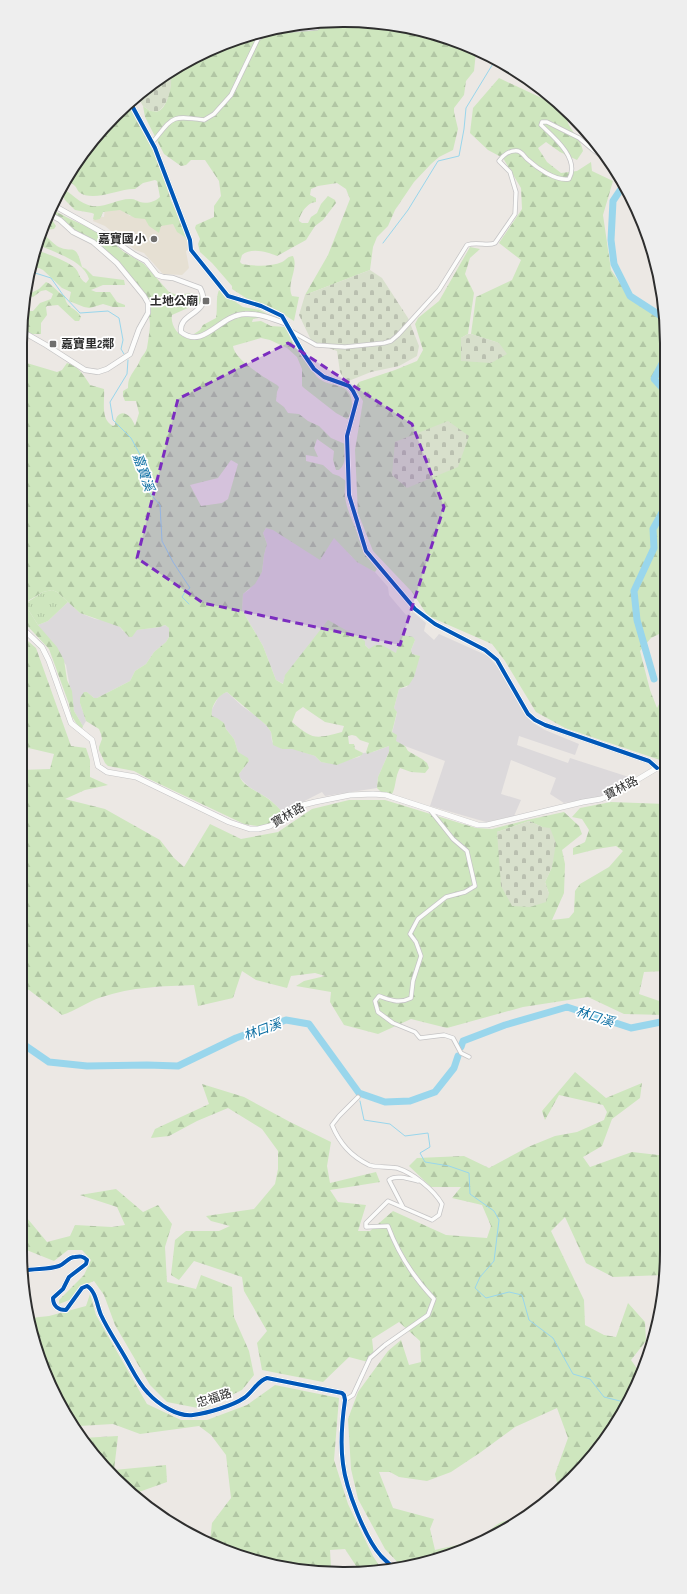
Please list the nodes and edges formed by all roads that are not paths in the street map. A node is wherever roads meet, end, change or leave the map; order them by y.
1 (258, 39) edge
2 (133, 108) edge
3 (152, 143) junction
4 (594, 150) edge
5 (58, 208) edge
6 (54, 217) edge
7 (287, 324) junction
8 (291, 331) junction
9 (27, 334) edge
10 (27, 633) edge
11 (657, 768) junction
12 (660, 768) edge
13 (430, 810) junction
14 (469, 1058) dead end
15 (358, 1097) dead end
16 (420, 1182) junction
17 (403, 1207) junction
18 (28, 1270) edge
19 (345, 1400) junction
20 (389, 1563) edge

1 - 3 street
2 - 3 street
3 - 7 street
4 - 8 street
5 - 7 street
6 - 9 street
7 - 8 street
8 - 11 street
10 - 13 main road, 寶林路
11 - 12 main road, 寶林路
11 - 13 main road, 寶林路
13 - 14 street
15 - 16 street
16 - 17 street
16 - 17 street
17 - 19 street
18 - 19 street, 忠福路
19 - 20 street

